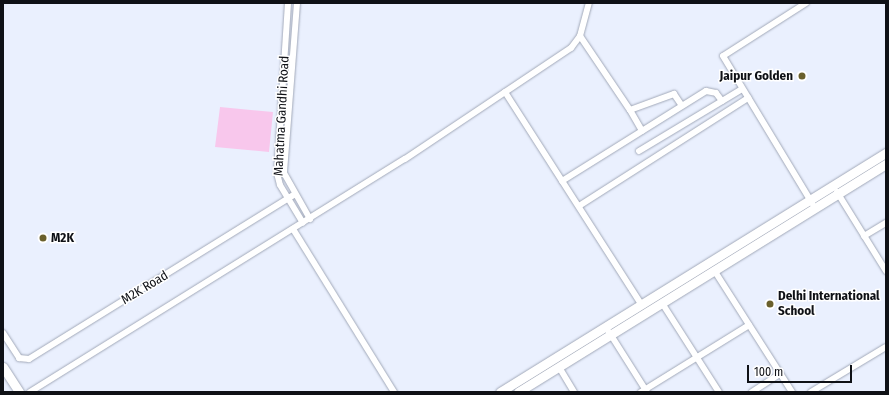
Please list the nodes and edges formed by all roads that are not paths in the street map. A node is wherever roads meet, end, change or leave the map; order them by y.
1 (288, 3) edge
2 (296, 3) edge
3 (589, 3) edge
4 (806, 3) edge
5 (580, 36) junction
6 (742, 89) junction
7 (506, 92) junction
8 (748, 98) junction
9 (722, 101) junction
10 (682, 106) junction
11 (630, 110) junction
12 (642, 131) junction
13 (639, 151) dead end
14 (886, 153) edge
15 (886, 164) edge
16 (562, 181) junction
17 (836, 189) junction
18 (294, 195) junction
19 (288, 199) junction
20 (810, 199) junction
21 (578, 206) junction
22 (816, 207) junction
23 (310, 219) junction
24 (303, 223) junction
25 (886, 223) edge
26 (293, 229) junction
27 (864, 236) junction
28 (714, 270) junction
29 (886, 271) edge
30 (662, 303) junction
31 (642, 304) junction
32 (749, 325) junction
33 (608, 330) junction
34 (3, 333) edge
35 (886, 347) edge
36 (697, 358) junction
37 (3, 367) edge
38 (559, 367) junction
39 (780, 374) junction
40 (644, 391) edge
41 (18, 392) edge
42 (30, 392) edge
43 (394, 392) edge
44 (500, 392) edge
45 (518, 392) edge
46 (574, 392) edge
47 (719, 392) edge
48 (752, 392) edge
49 (792, 392) edge
50 (811, 392) edge

1 - 19 street, Mahatma Gandhi Road
2 - 18 street, Mahatma Gandhi Road
3 - 5 street
4 - 6 street
5 - 7 street
5 - 11 street
6 - 8 street
6 - 9 street
7 - 16 street
7 - 23 street
8 - 20 street
8 - 21 street
9 - 10 street
9 - 13 street
10 - 11 street
10 - 12 street
11 - 12 street
12 - 16 street
14 - 17 street
15 - 17 street
16 - 21 street
17 - 20 street
17 - 22 street
17 - 27 street
18 - 19 street, M2K Road
18 - 23 street, Mahatma Gandhi Road
19 - 24 street, Mahatma Gandhi Road
19 - 34 street, M2K Road
20 - 22 street
20 - 31 street
21 - 31 street
22 - 28 street
23 - 24 street
24 - 26 street
25 - 27 street
26 - 42 street
26 - 43 street
27 - 29 street
28 - 30 street
28 - 32 street
30 - 33 street
30 - 36 street
31 - 33 street
32 - 36 street
32 - 39 street
33 - 38 street
33 - 40 street
33 - 44 street
35 - 50 street
36 - 40 street
36 - 47 street
37 - 41 street
38 - 45 street
38 - 46 street
39 - 48 street
39 - 49 street

